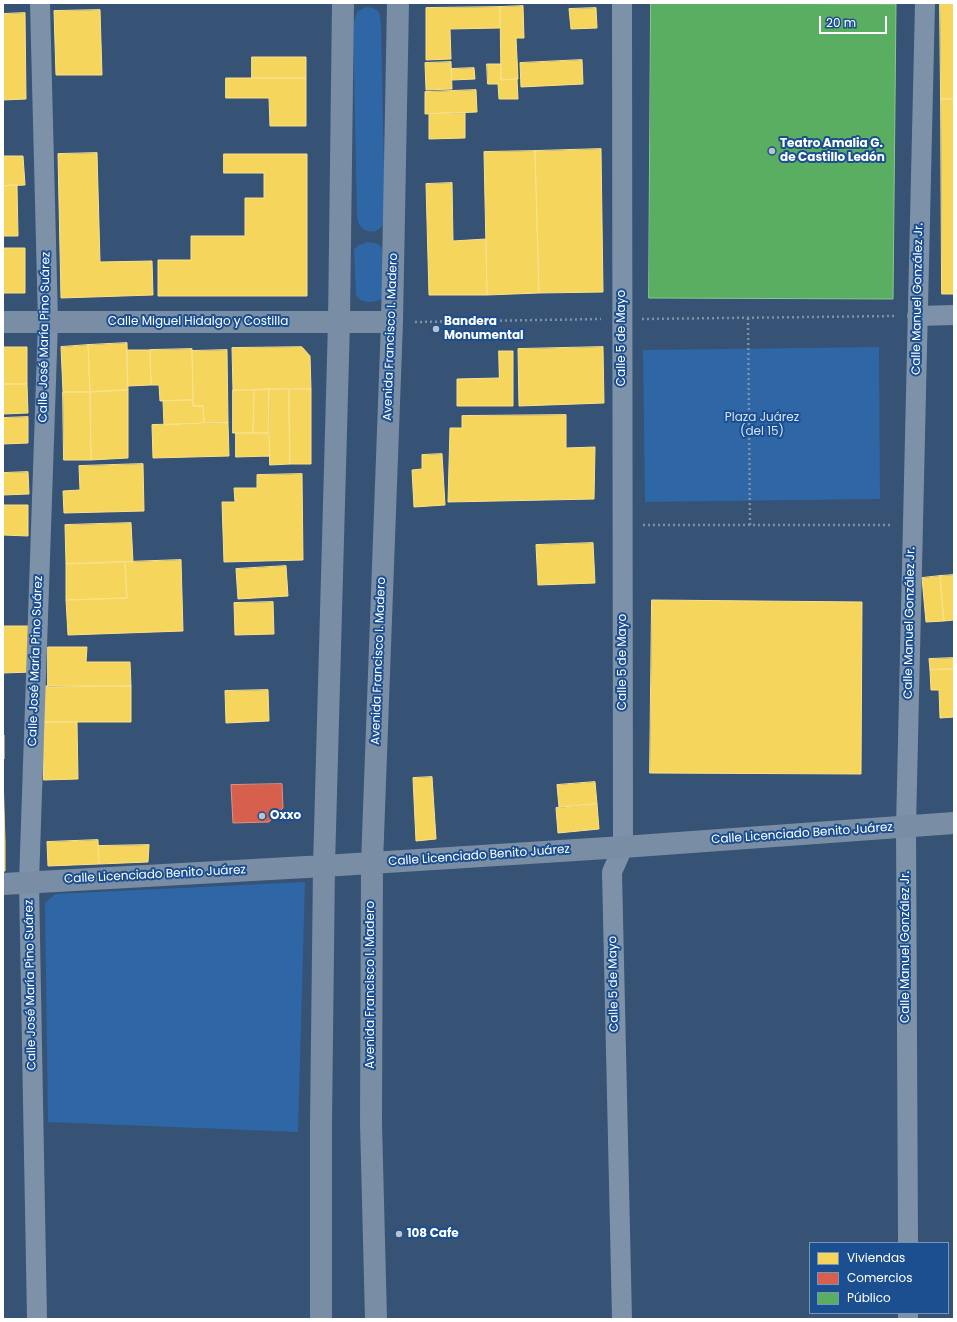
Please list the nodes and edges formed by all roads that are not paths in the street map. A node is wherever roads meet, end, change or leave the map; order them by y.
1 (40, 3) edge
2 (343, 3) edge
3 (398, 3) edge
4 (622, 3) edge
5 (925, 3) edge
6 (954, 315) edge
7 (917, 316) junction
8 (3, 322) edge
9 (48, 322) junction
10 (339, 322) junction
11 (392, 322) junction
12 (954, 823) edge
13 (906, 826) junction
14 (623, 847) junction
15 (372, 863) junction
16 (324, 866) junction
17 (28, 882) junction
18 (3, 884) edge
19 (908, 1242) edge
20 (37, 1319) edge
21 (321, 1319) edge
22 (376, 1319) edge
23 (622, 1319) edge

1 - 9 street, Calle José María Pino Suárez
2 - 10 main road
3 - 11 main road, Avenida Francisco I. Madero
4 - 14 street, Calle 5 de Mayo
5 - 7 street, Calle Manuel González Jr.
6 - 7 street
7 - 13 street, Calle Manuel González Jr.
8 - 9 main road, Calle Miguel Hidalgo y Costilla
9 - 10 main road, Calle Miguel Hidalgo y Costilla
9 - 17 street, Calle José María Pino Suárez
10 - 11 main road, Calle Miguel Hidalgo y Costilla
10 - 16 main road
11 - 15 main road, Avenida Francisco I. Madero
12 - 13 main road, Calle Licenciado Benito Juárez
13 - 14 main road, Calle Licenciado Benito Juárez
13 - 19 street, Calle Manuel González Jr.
14 - 15 main road, Calle Licenciado Benito Juárez
14 - 23 street, Calle 5 de Mayo
15 - 16 main road, Calle Licenciado Benito Juárez
15 - 22 main road, Avenida Francisco I. Madero
16 - 17 main road, Calle Licenciado Benito Juárez
16 - 21 main road
17 - 18 main road, Calle Licenciado Benito Juárez
17 - 20 street, Calle José María Pino Suárez

